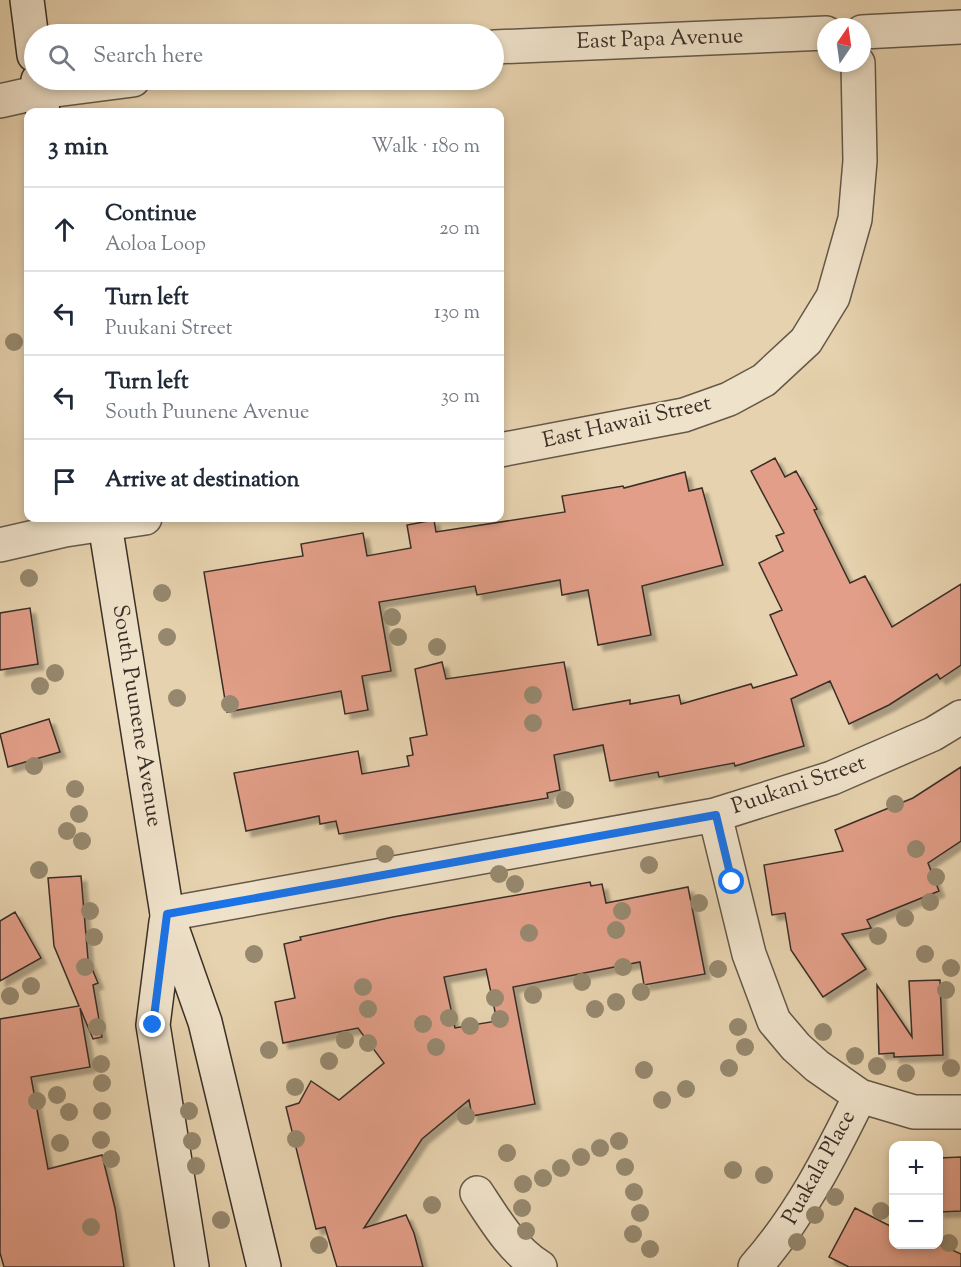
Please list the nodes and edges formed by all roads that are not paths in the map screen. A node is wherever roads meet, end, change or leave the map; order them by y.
1 (27, 0) edge
2 (30, 24) edge
3 (961, 27) edge
4 (871, 32) edge
5 (817, 33) edge
6 (504, 47) edge
7 (858, 72) edge
8 (71, 90) edge
9 (40, 95) edge
10 (0, 101) edge
11 (504, 449) edge
12 (96, 522) edge
13 (104, 522) edge
14 (0, 545) edge
15 (961, 717) edge
16 (716, 815) junction
17 (167, 914) junction
18 (860, 1096) junction
19 (961, 1112) edge
20 (477, 1194) dead end
21 (192, 1267) edge
22 (264, 1267) edge
23 (540, 1267) edge
24 (755, 1267) edge

1 - 2 street
3 - 4 street
5 - 6 street, East Papa Avenue
7 - 11 street, East Hawaii Street
8 - 9 street
9 - 10 street
12 - 14 street
13 - 17 street, South Puunene Avenue
15 - 16 street, Puukani Street
16 - 17 street, Puukani Street
16 - 18 street
17 - 21 street, South Puunene Avenue
17 - 22 street, South Puunene Avenue
18 - 19 street
18 - 24 street, Puakala Place
20 - 23 street

